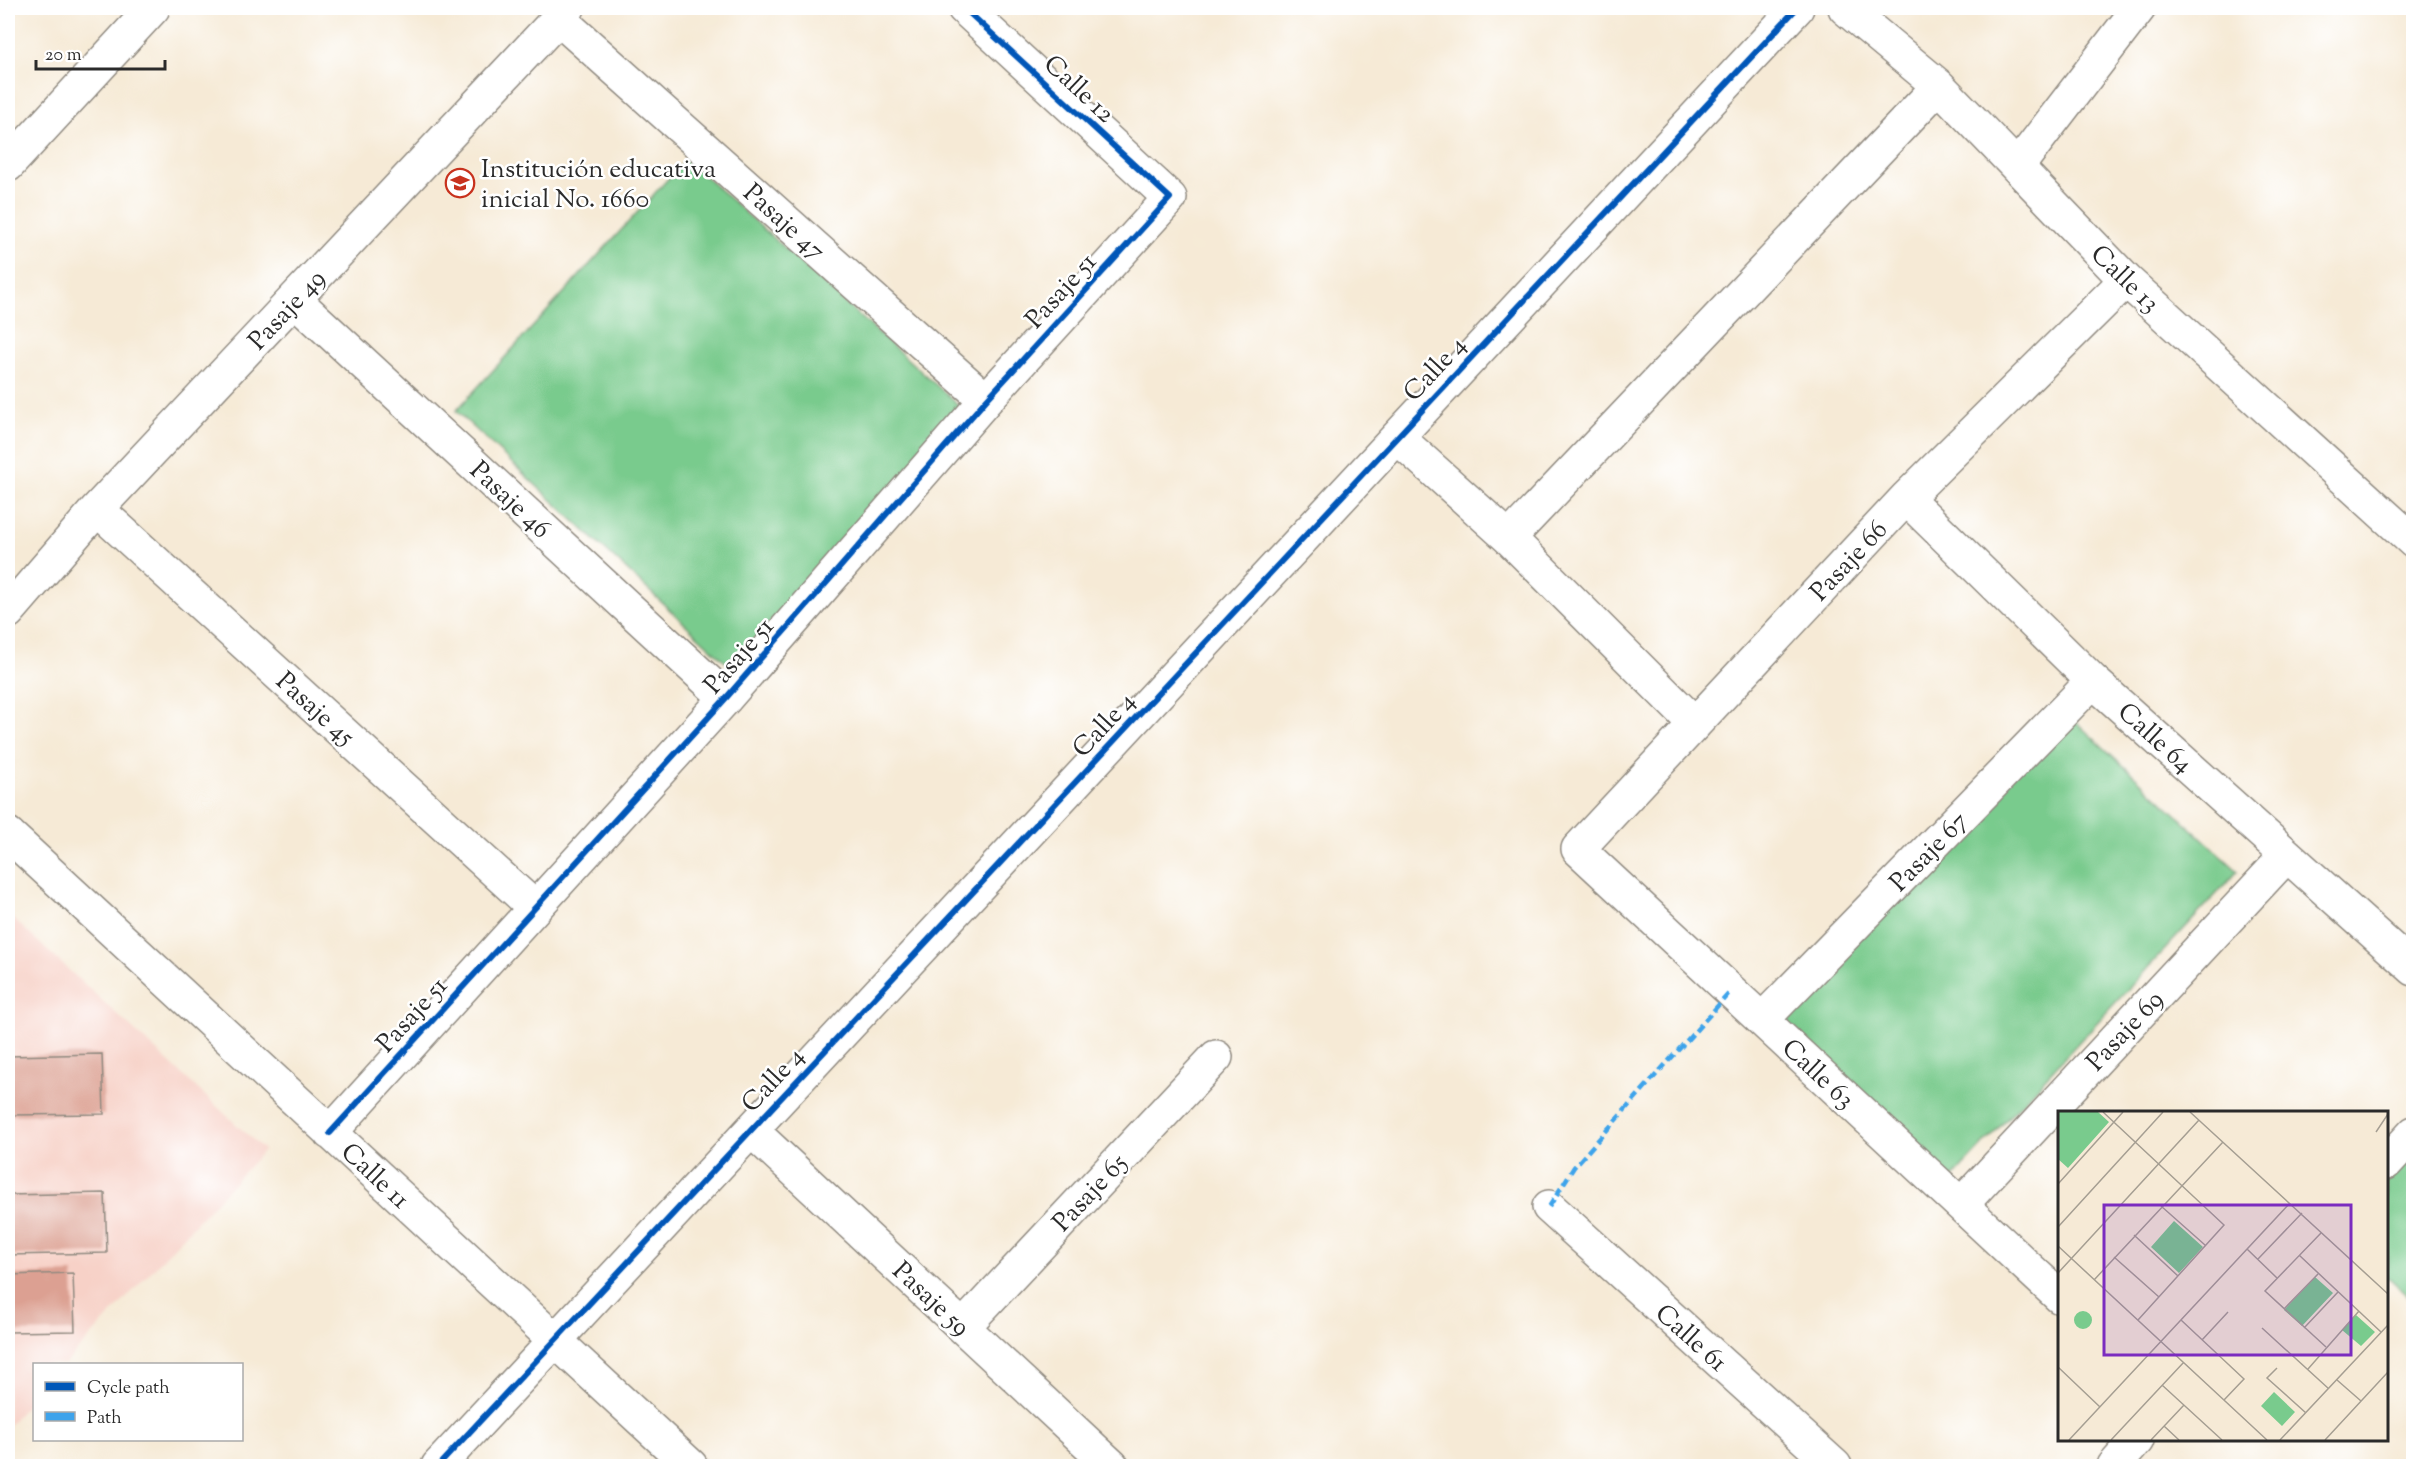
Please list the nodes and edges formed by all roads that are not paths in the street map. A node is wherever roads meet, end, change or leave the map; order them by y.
1 (153, 8) edge
2 (964, 8) edge
3 (1797, 8) edge
4 (1845, 8) edge
5 (2139, 8) edge
6 (563, 13) edge
7 (1939, 87) junction
8 (8, 165) edge
9 (2017, 167) junction
10 (1170, 198) joint
11 (2126, 280) junction
12 (295, 300) junction
13 (986, 400) junction
14 (1397, 437) junction
15 (1906, 498) junction
16 (97, 509) junction
17 (1509, 538) junction
18 (2414, 542) edge
19 (8, 612) edge
20 (2093, 681) junction
21 (726, 698) junction
22 (1695, 724) junction
23 (8, 834) edge
24 (1578, 849) joint
25 (2287, 855) junction
26 (534, 907) junction
27 (2414, 969) edge
28 (1762, 1020) junction
29 (1216, 1057) dead end
30 (751, 1130) junction
31 (330, 1132) junction
32 (2414, 1133) edge
33 (2388, 1161) edge
34 (1960, 1205) junction
35 (1549, 1207) dead end
36 (2058, 1295) edge
37 (963, 1327) junction
38 (555, 1341) junction
39 (2136, 1441) edge
40 (438, 1467) edge
41 (691, 1467) edge
42 (1112, 1467) edge
43 (1835, 1467) edge
44 (2114, 1467) edge

1 - 8 street
2 - 10 street, Calle 12
3 - 14 street, Calle 4
4 - 7 street, Calle 13
5 - 9 street
6 - 12 street, Pasaje 49
6 - 13 street, Pasaje 47
7 - 9 street, Calle 13
7 - 17 street
9 - 11 street, Calle 13
10 - 13 street, Pasaje 51
11 - 15 street, Pasaje 66
11 - 18 street, Calle 13
12 - 16 street, Pasaje 49
12 - 21 street, Pasaje 46
13 - 21 street, Pasaje 51
14 - 17 street
14 - 30 street, Calle 4
15 - 20 street, Calle 64
15 - 22 street, Pasaje 66
16 - 19 street, Pasaje 49
16 - 26 street, Pasaje 45
17 - 22 street
20 - 25 street, Calle 64
20 - 28 street, Pasaje 67
21 - 26 street, Pasaje 51
22 - 24 street, Pasaje 66
23 - 31 street, Calle 11
24 - 28 street, Calle 63
25 - 27 street, Calle 64
25 - 34 street, Pasaje 69
26 - 31 street, Pasaje 51
28 - 34 street, Calle 63
29 - 37 street, Pasaje 65
30 - 37 street, Pasaje 59
30 - 38 street, Calle 4
31 - 38 street, Calle 11
32 - 33 street
34 - 36 street, Calle 63
35 - 43 street, Calle 61
37 - 42 street, Pasaje 59
38 - 40 street, Calle 4
38 - 41 street, Calle 11
39 - 44 street

